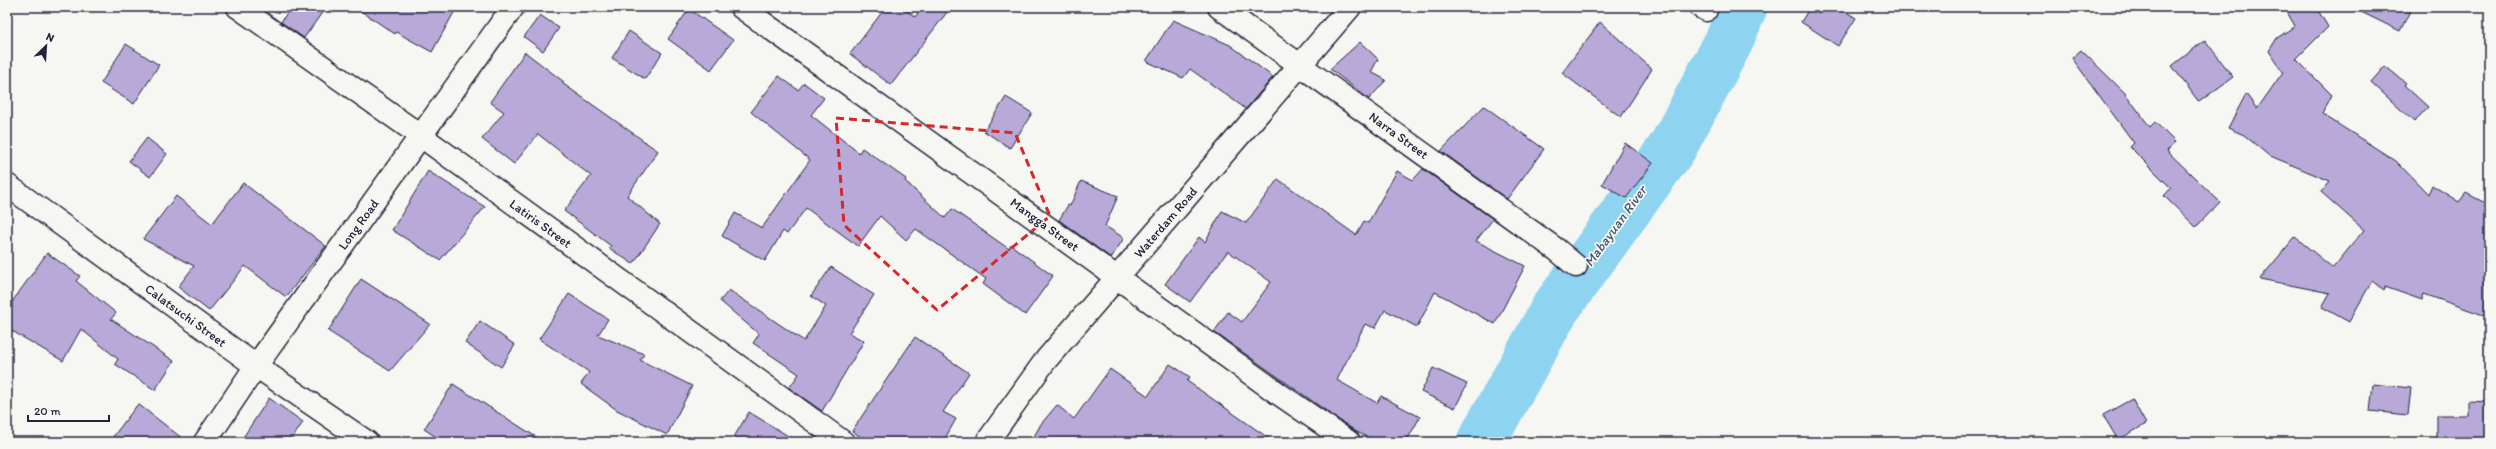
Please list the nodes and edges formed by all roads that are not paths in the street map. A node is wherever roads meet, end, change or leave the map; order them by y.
1 (238, 7) edge
2 (513, 7) edge
3 (741, 7) edge
4 (1219, 7) edge
5 (1350, 7) edge
6 (1302, 65) junction
7 (421, 136) junction
8 (7, 185) edge
9 (1576, 266) dead end
10 (1118, 277) junction
11 (256, 366) junction
12 (205, 442) edge
13 (367, 442) edge
14 (843, 442) edge
15 (987, 442) edge
16 (1349, 442) edge

1 - 7 street, Latiris Street
2 - 7 street, Long Road
3 - 10 street, Mangga Street
4 - 6 street, Narra Street
5 - 6 street, Waterdam Road
6 - 9 street, Narra Street
6 - 10 street, Waterdam Road
7 - 11 street, Long Road
7 - 14 street, Latiris Street
8 - 11 street, Calatsuchi Street
10 - 15 street, Waterdam Road
10 - 16 street, Mangga Street
11 - 12 street, Long Road
11 - 13 street, Calatsuchi Street

